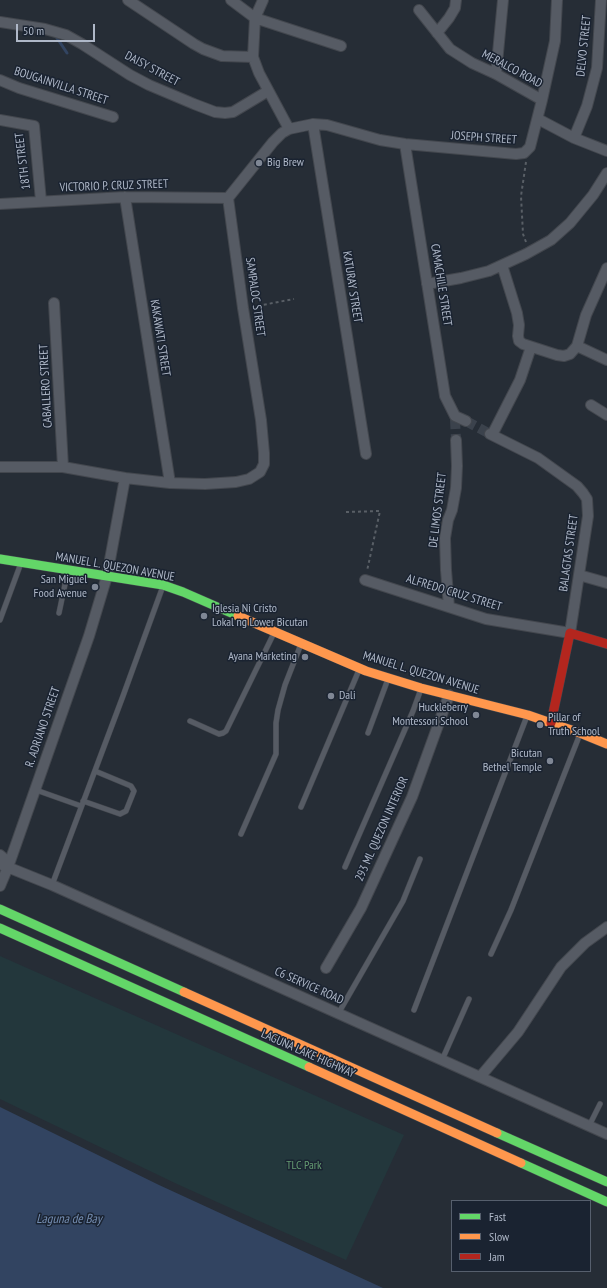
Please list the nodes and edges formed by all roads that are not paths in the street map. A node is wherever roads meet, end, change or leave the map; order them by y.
1 (128, 0) edge
2 (231, 0) edge
3 (263, 0) edge
4 (456, 0) edge
5 (503, 0) edge
6 (557, 0) edge
7 (601, 0) edge
8 (419, 10) dead end
9 (255, 18) junction
10 (0, 22) edge
11 (437, 33) junction
12 (340, 46) dead end
13 (252, 58) junction
14 (496, 74) junction
15 (0, 80) edge
16 (268, 91) junction
17 (542, 100) junction
18 (113, 117) dead end
19 (538, 119) junction
20 (0, 120) edge
21 (312, 124) junction
22 (289, 129) junction
23 (574, 138) junction
24 (405, 144) junction
25 (607, 151) edge
26 (607, 172) edge
27 (125, 197) junction
28 (228, 198) junction
29 (41, 201) junction
30 (0, 204) edge
31 (502, 265) junction
32 (607, 268) edge
33 (427, 284) junction
34 (54, 303) dead end
35 (577, 346) junction
36 (531, 347) junction
37 (607, 360) edge
38 (591, 405) dead end
39 (607, 415) edge
40 (466, 421) tunnel mouth
41 (456, 440) tunnel mouth
42 (366, 454) dead end
43 (0, 467) edge
44 (63, 467) junction
45 (125, 478) junction
46 (170, 483) junction
47 (0, 559) edge
48 (21, 562) junction
49 (68, 570) junction
50 (579, 575) junction
51 (107, 576) junction
52 (365, 580) road end
53 (607, 582) edge
54 (163, 585) junction
55 (449, 607) junction
56 (58, 613) dead end
57 (0, 620) edge
58 (275, 632) junction
59 (570, 633) junction
60 (301, 643) junction
61 (607, 644) edge
62 (359, 668) junction
63 (388, 678) junction
64 (421, 688) junction
65 (449, 695) junction
66 (528, 715) junction
67 (190, 721) dead end
68 (551, 723) junction
69 (368, 733) dead end
70 (580, 733) junction
71 (607, 744) edge
72 (95, 771) junction
73 (36, 790) junction
74 (82, 803) junction
75 (301, 807) dead end
76 (242, 834) dead end
77 (0, 855) edge
78 (420, 859) dead end
79 (345, 867) dead end
80 (5, 868) edge
81 (52, 885) junction
82 (0, 886) edge
83 (0, 909) edge
84 (607, 927) edge
85 (0, 928) edge
86 (491, 954) dead end
87 (326, 968) dead end
88 (469, 999) dead end
89 (414, 1010) dead end
90 (338, 1014) junction
91 (442, 1060) junction
92 (480, 1077) junction
93 (600, 1104) dead end
94 (589, 1126) junction
95 (607, 1134) edge
96 (607, 1182) edge
97 (607, 1202) edge

1 - 13 street
2 - 9 street
3 - 9 street
4 - 11 street
5 - 14 street
6 - 17 street
7 - 23 street, DELVO STREET
8 - 11 street, MERALCO ROAD
9 - 12 street
9 - 13 street
10 - 16 street, DAISY STREET
11 - 14 street, MERALCO ROAD
13 - 16 street
14 - 17 street, MERALCO ROAD
15 - 18 street, BOUGAINVILLA STREET
16 - 22 street
17 - 19 street, MERALCO ROAD
19 - 23 street
19 - 24 street, JOSEPH STREET
20 - 29 street, 18TH STREET
21 - 22 street
21 - 24 street
21 - 42 street, KATURAY STREET
22 - 28 street
23 - 25 street
24 - 33 street, CAMACHILE STREET
26 - 31 street
27 - 28 street, VICTORIO P. CRUZ STREET
27 - 29 street, VICTORIO P. CRUZ STREET
27 - 46 street, KAKAWATI STREET
28 - 46 street, SAMPALOC STREET
29 - 30 street, VICTORIO P. CRUZ STREET
31 - 33 street
31 - 36 street
32 - 35 street
33 - 40 street, CAMACHILE STREET
34 - 44 street, CABALLERO STREET
35 - 36 street
35 - 37 street
36 - 50 street, BALAGTAS STREET
38 - 39 street
41 - 55 street, DE LIMOS STREET
43 - 44 street, SAMPALOC STREET
44 - 45 street, SAMPALOC STREET
45 - 46 street, SAMPALOC STREET
45 - 51 street, R. ADRIANO STREET
47 - 48 main road, MANUEL L. QUEZON AVENUE
48 - 49 main road, MANUEL L. QUEZON AVENUE
48 - 57 lane
49 - 51 main road, MANUEL L. QUEZON AVENUE
49 - 56 lane
50 - 53 street
50 - 59 street, BALAGTAS STREET
51 - 54 main road, MANUEL L. QUEZON AVENUE
51 - 73 street, R. ADRIANO STREET
52 - 55 street, ALFREDO CRUZ STREET
54 - 58 main road, MANUEL L. QUEZON AVENUE
54 - 72 lane
55 - 59 street, ALFREDO CRUZ STREET
58 - 60 main road, MANUEL L. QUEZON AVENUE
58 - 67 lane
59 - 61 main road, ALFREDO CRUZ STREET
59 - 68 main road, BALAGTAS STREET
60 - 62 main road, MANUEL L. QUEZON AVENUE
60 - 76 lane
62 - 63 main road, MANUEL L. QUEZON AVENUE
62 - 75 lane
63 - 64 main road, MANUEL L. QUEZON AVENUE
63 - 69 lane
64 - 65 main road, MANUEL L. QUEZON AVENUE
64 - 79 lane
65 - 66 main road, MANUEL L. QUEZON AVENUE
65 - 87 street, 293 ML QUEZON INTERIOR
66 - 68 main road, MANUEL L. QUEZON AVENUE
66 - 89 lane
68 - 70 main road, MANUEL L. QUEZON AVENUE
70 - 71 main road, MANUEL L. QUEZON AVENUE
70 - 86 lane
72 - 74 lane
72 - 74 lane
73 - 74 lane
73 - 80 street, R. ADRIANO STREET
74 - 81 lane
77 - 80 street
78 - 90 lane
80 - 81 street, C6 SERVICE ROAD
80 - 82 street, R. ADRIANO STREET
81 - 90 street, C6 SERVICE ROAD
83 - 96 main road, LAGUNA LAKE HIGHWAY
84 - 92 street
85 - 97 main road, LAGUNA LAKE HIGHWAY
88 - 91 lane
90 - 91 street, C6 SERVICE ROAD
91 - 92 street, C6 SERVICE ROAD
92 - 94 street, C6 SERVICE ROAD
93 - 94 lane
94 - 95 street, C6 SERVICE ROAD

